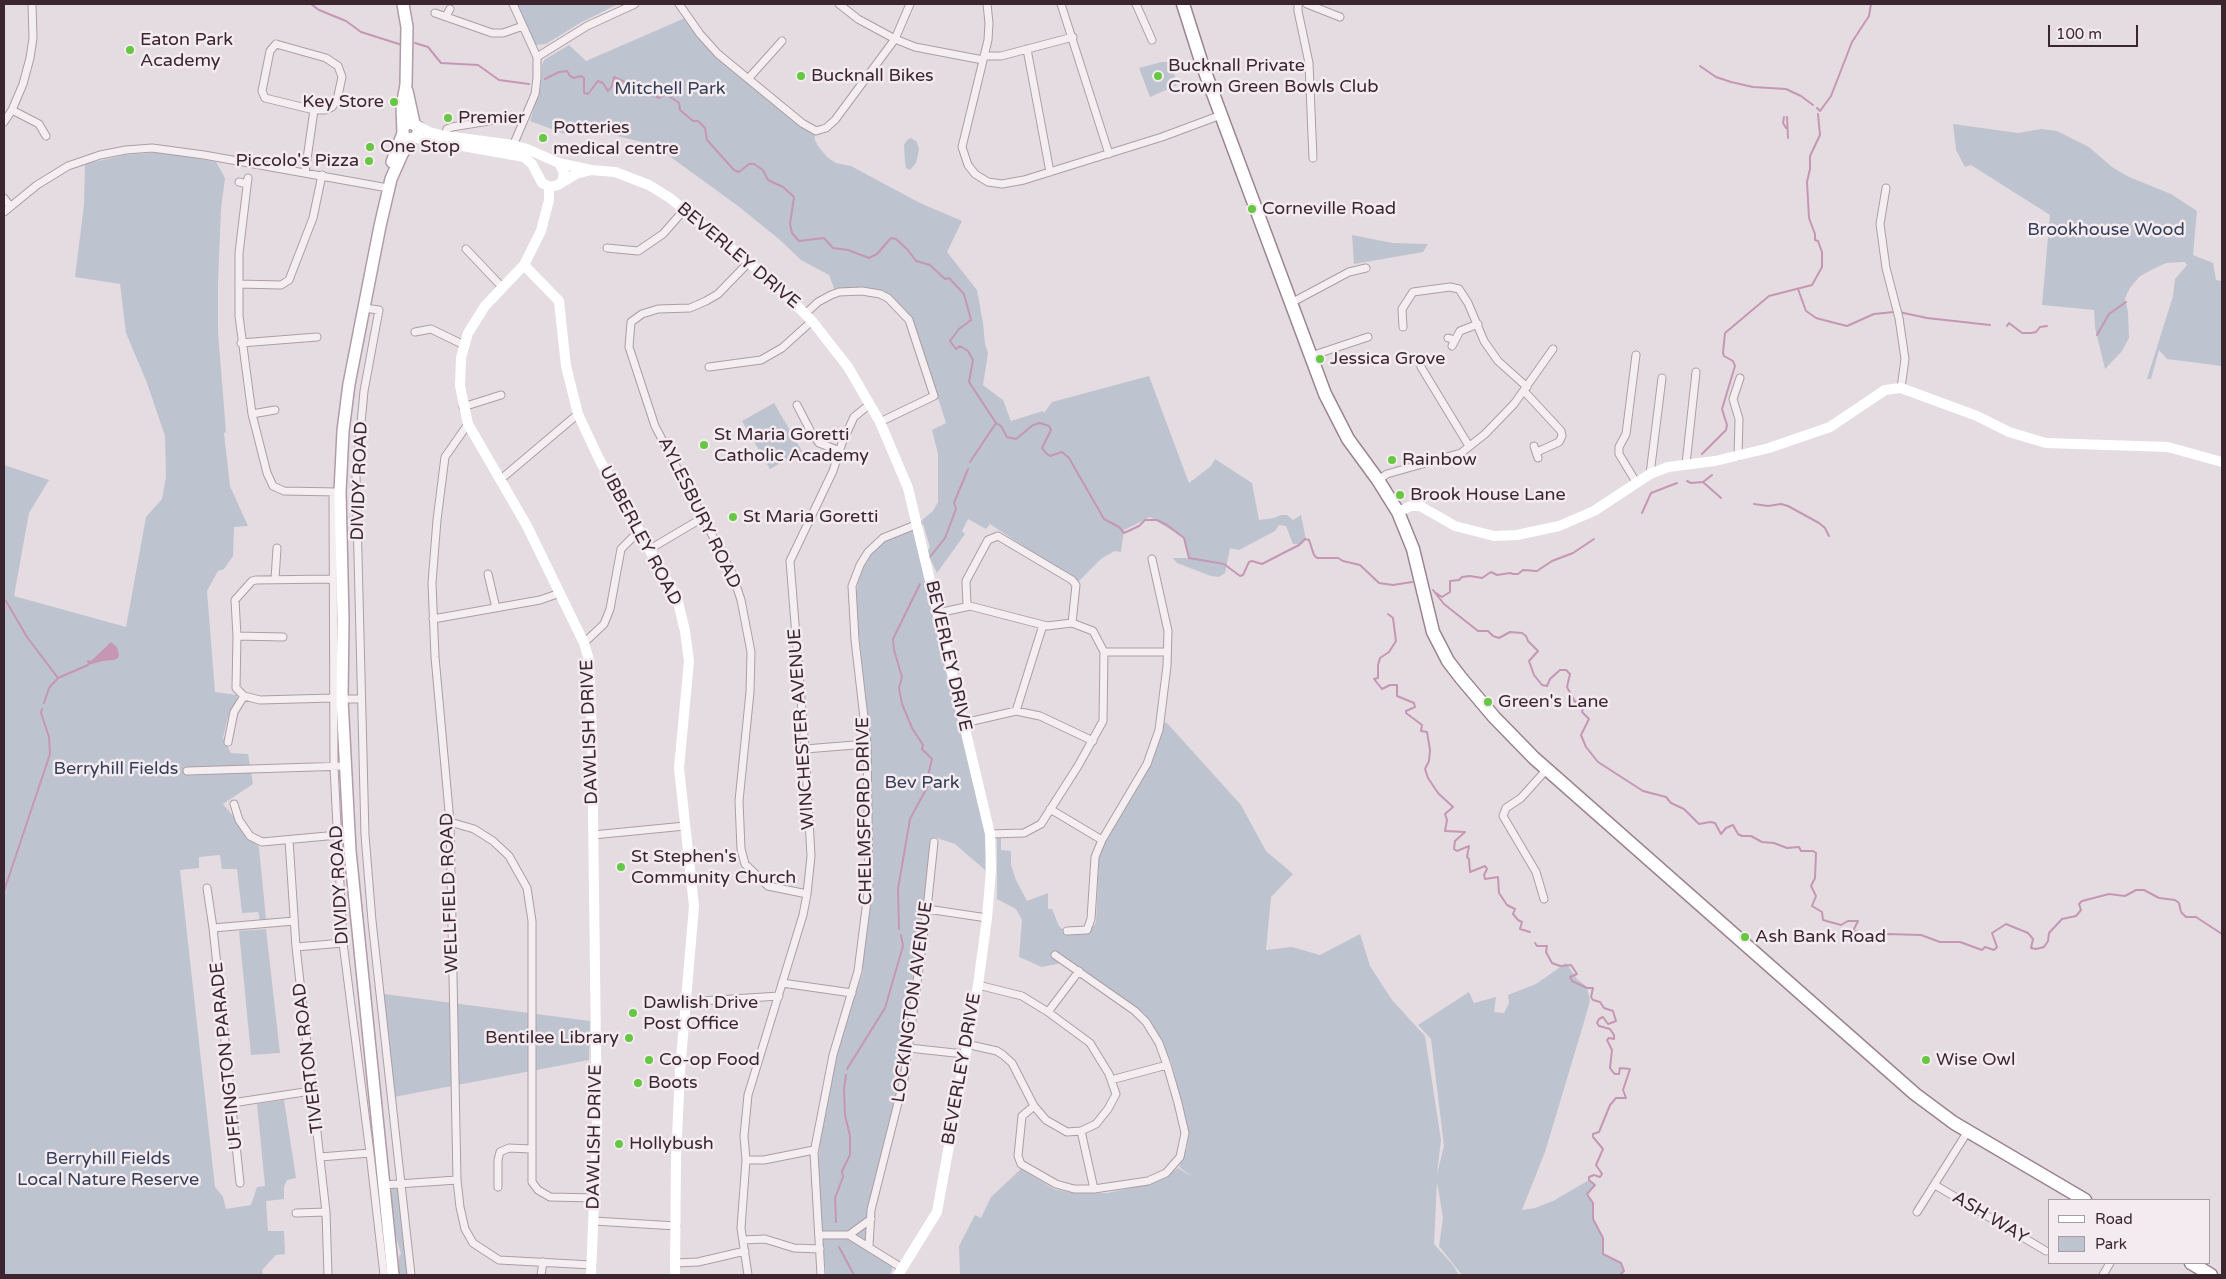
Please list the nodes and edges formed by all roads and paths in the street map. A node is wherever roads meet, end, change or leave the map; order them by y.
1 (32, 4) edge
2 (402, 4) edge
3 (514, 4) edge
4 (635, 4) edge
5 (679, 4) edge
6 (839, 4) edge
7 (910, 4) edge
8 (987, 4) edge
9 (1061, 4) edge
10 (1136, 4) edge
11 (1182, 4) edge
12 (1298, 4) edge
13 (1307, 4) edge
14 (436, 13) dead end
15 (1340, 17) dead end
16 (523, 26) junction
17 (1073, 37) junction
18 (895, 39) junction
19 (1152, 40) dead end
20 (782, 41) dead end
21 (1027, 49) junction
22 (537, 57) junction
23 (984, 58) junction
24 (748, 80) junction
25 (406, 85) junction
26 (12, 110) junction
27 (314, 110) junction
28 (1221, 115) junction
29 (523, 121) junction
30 (4, 122) edge
31 (415, 124) junction
32 (446, 133) junction
33 (408, 135) junction
34 (46, 136) dead end
35 (514, 150) junction
36 (1109, 154) junction
37 (1313, 158) dead end
38 (557, 162) junction
39 (591, 170) junction
40 (1050, 172) junction
41 (305, 173) junction
42 (322, 175) junction
43 (538, 178) junction
44 (239, 182) dead end
45 (562, 182) junction
46 (390, 184) junction
47 (548, 187) junction
48 (1886, 188) dead end
49 (4, 198) edge
50 (10, 206) junction
51 (684, 210) junction
52 (4, 212) edge
53 (607, 248) dead end
54 (466, 249) dead end
55 (749, 262) junction
56 (524, 266) junction
57 (1366, 268) dead end
58 (239, 284) junction
59 (502, 287) junction
60 (1291, 303) junction
61 (364, 308) junction
62 (808, 318) junction
63 (1478, 324) junction
64 (1403, 327) dead end
65 (415, 332) dead end
66 (317, 337) dead end
67 (1368, 337) dead end
68 (1448, 338) dead end
69 (241, 343) junction
70 (464, 345) junction
71 (1553, 349) dead end
72 (1636, 355) dead end
73 (1311, 356) junction
74 (709, 367) dead end
75 (1421, 367) dead end
76 (1696, 372) dead end
77 (1662, 378) dead end
78 (1740, 378) dead end
79 (1901, 388) junction
80 (1526, 389) junction
81 (501, 395) dead end
82 (870, 404) junction
83 (797, 405) dead end
84 (463, 407) junction
85 (275, 410) dead end
86 (252, 414) junction
87 (578, 414) junction
88 (880, 422) junction
89 (468, 424) junction
90 (1469, 446) junction
91 (840, 451) junction
92 (1536, 452) dead end
93 (1738, 456) junction
94 (2222, 462) edge
95 (1686, 464) junction
96 (1650, 474) junction
97 (501, 479) junction
98 (1378, 480) junction
99 (1636, 482) junction
100 (336, 492) junction
101 (1398, 512) junction
102 (704, 517) junction
103 (918, 524) junction
104 (639, 531) junction
105 (277, 548) dead end
106 (650, 549) junction
107 (1152, 559) dead end
108 (488, 574) dead end
109 (332, 578) junction
110 (275, 579) junction
111 (560, 593) junction
112 (967, 606) junction
113 (496, 608) junction
114 (938, 613) junction
115 (434, 619) junction
116 (1072, 623) junction
117 (1043, 625) junction
118 (237, 636) junction
119 (283, 637) dead end
120 (584, 643) junction
121 (1104, 652) junction
122 (1167, 652) junction
123 (244, 696) junction
124 (338, 698) junction
125 (360, 699) junction
126 (1016, 710) junction
127 (964, 723) junction
128 (1093, 741) junction
129 (228, 742) dead end
130 (867, 744) junction
131 (805, 749) junction
132 (334, 766) junction
133 (346, 766) junction
134 (1547, 769) junction
135 (187, 771) dead end
136 (234, 804) dead end
137 (1050, 809) junction
138 (450, 822) junction
139 (685, 826) junction
140 (338, 834) junction
141 (990, 834) junction
142 (593, 835) junction
143 (289, 840) junction
144 (1102, 840) junction
145 (934, 842) dead end
146 (207, 888) dead end
147 (807, 894) junction
148 (1544, 899) dead end
149 (927, 909) junction
150 (987, 918) junction
151 (294, 922) junction
152 (213, 928) junction
153 (1066, 931) dead end
154 (343, 943) junction
155 (296, 947) junction
156 (1055, 955) dead end
157 (1078, 971) junction
158 (782, 983) junction
159 (978, 985) junction
160 (852, 993) junction
161 (779, 996) junction
162 (685, 1002) junction
163 (1048, 1012) junction
164 (909, 1048) junction
165 (965, 1049) junction
166 (1167, 1065) junction
167 (1112, 1080) junction
168 (312, 1091) junction
169 (232, 1102) junction
170 (1034, 1106) junction
171 (1081, 1131) junction
172 (1968, 1131) junction
173 (531, 1149) junction
174 (814, 1150) junction
175 (370, 1153) junction
176 (320, 1157) junction
177 (746, 1160) junction
178 (457, 1180) junction
179 (240, 1183) dead end
180 (401, 1184) junction
181 (384, 1185) junction
182 (1935, 1185) junction
183 (498, 1187) dead end
184 (1094, 1189) junction
185 (595, 1198) junction
186 (2083, 1199) edge
187 (326, 1212) junction
188 (1917, 1212) dead end
189 (296, 1213) dead end
190 (871, 1219) junction
191 (594, 1221) junction
192 (676, 1226) junction
193 (819, 1235) junction
194 (849, 1235) junction
195 (743, 1240) junction
196 (869, 1246) junction
197 (820, 1249) junction
198 (745, 1251) junction
199 (2046, 1251) dead end
200 (543, 1262) junction
201 (676, 1263) junction
202 (2109, 1264) edge
203 (2193, 1264) edge
204 (592, 1270) edge
205 (900, 1272) edge
206 (328, 1275) edge
207 (384, 1275) edge
208 (393, 1275) edge
209 (411, 1275) edge
210 (541, 1275) edge
211 (676, 1275) edge
212 (748, 1275) edge
213 (821, 1275) edge
214 (2103, 1275) edge
215 (2211, 1275) edge

1 - 26 street
2 - 25 main road
3 - 16 street
4 - 22 street
5 - 24 street
6 - 18 street
7 - 18 street
8 - 23 street
9 - 17 street
10 - 19 street
11 - 28 highway
12 - 37 street
13 - 15 street
14 - 16 street
16 - 22 street
17 - 21 street
17 - 36 street
18 - 23 street
18 - 24 street
20 - 24 street
21 - 23 street
21 - 40 street
22 - 29 street
23 - 40 street
25 - 31 main road
25 - 33 main road
26 - 30 street
26 - 34 street
27 - 27 street
27 - 41 street
28 - 36 street
28 - 60 highway
29 - 32 street
29 - 35 street
31 - 32 street, BEVERLEY DRIVE
31 - 33 main road
32 - 35 street, BEVERLEY DRIVE
33 - 35 street, BEVERLEY DRIVE
33 - 46 main road, DIVIDY ROAD
35 - 38 street, BEVERLEY DRIVE
35 - 43 street
36 - 40 street
38 - 39 street, BEVERLEY DRIVE
38 - 43 street
38 - 45 street
39 - 45 street, BEVERLEY DRIVE
39 - 51 street, BEVERLEY DRIVE
41 - 42 street
41 - 50 street
42 - 46 street
42 - 58 street
43 - 47 street
44 - 58 street
45 - 47 street
46 - 61 main road, DIVIDY ROAD
47 - 56 street, DAWLISH DRIVE
48 - 79 street
49 - 50 street
50 - 52 street
51 - 53 street
51 - 55 street, BEVERLEY DRIVE
54 - 59 street
55 - 62 street, BEVERLEY DRIVE
55 - 102 street, AYLESBURY ROAD
56 - 59 street, DAWLISH DRIVE
56 - 87 street, UBBERLEY ROAD
57 - 60 street
58 - 69 street
59 - 70 street, DAWLISH DRIVE
60 - 73 highway
61 - 100 main road, DIVIDY ROAD
61 - 125 street, DIVIDY ROAD
62 - 74 street
62 - 82 street, BEVERLEY DRIVE
62 - 88 street
63 - 64 street
63 - 68 street
63 - 80 street
65 - 70 street
66 - 69 street
67 - 73 street
69 - 86 street
70 - 84 street, DAWLISH DRIVE
71 - 80 street
72 - 99 street
73 - 98 highway
75 - 90 street
76 - 95 street
77 - 96 street
78 - 93 street
79 - 93 street
79 - 94 street
80 - 90 street
80 - 92 street
81 - 84 street
82 - 88 street, BEVERLEY DRIVE
82 - 91 street, WINCHESTER AVENUE
83 - 91 street
84 - 89 street, DAWLISH DRIVE
85 - 86 street
86 - 100 street
87 - 97 street
87 - 104 street, UBBERLEY ROAD
88 - 103 street, BEVERLEY DRIVE
89 - 97 street, DAWLISH DRIVE
89 - 115 street, WELLFIELD ROAD
90 - 98 street
91 - 131 street, WINCHESTER AVENUE
93 - 95 street
95 - 96 street
96 - 99 street
97 - 111 street, DAWLISH DRIVE
98 - 101 highway
99 - 101 street
100 - 109 street, DIVIDY ROAD
100 - 124 main road, DIVIDY ROAD
101 - 134 highway
102 - 106 street
102 - 147 street, AYLESBURY ROAD
103 - 114 street, BEVERLEY DRIVE
103 - 130 street, CHELMSFORD DRIVE
104 - 106 street, UBBERLEY ROAD
104 - 120 street
105 - 110 street
106 - 139 street, UBBERLEY ROAD
107 - 122 street
108 - 113 street
109 - 110 street
109 - 124 street, DIVIDY ROAD
110 - 118 street
111 - 113 street
111 - 120 street, DAWLISH DRIVE
112 - 114 street
112 - 116 street
112 - 117 street
113 - 115 street
114 - 127 street, BEVERLEY DRIVE
115 - 138 street, WELLFIELD ROAD
116 - 117 street
116 - 121 street
117 - 126 street
118 - 119 street
118 - 123 street
120 - 142 street, DAWLISH DRIVE
121 - 122 street
121 - 128 street
122 - 144 street
123 - 124 street
123 - 129 street
124 - 125 street
124 - 132 street, DIVIDY ROAD
124 - 133 main road, DIVIDY ROAD
125 - 180 street, DIVIDY ROAD
126 - 127 street
126 - 128 street
127 - 141 street, BEVERLEY DRIVE
128 - 137 street
130 - 131 street
130 - 160 street, CHELMSFORD DRIVE
131 - 147 street, WINCHESTER AVENUE
132 - 133 street
132 - 135 street
132 - 140 street, DIVIDY ROAD
133 - 181 main road, DIVIDY ROAD
134 - 148 street
134 - 172 highway
136 - 143 street
137 - 141 street
137 - 144 street
138 - 173 street
138 - 178 street, WELLFIELD ROAD
139 - 142 street
139 - 162 street, UBBERLEY ROAD
140 - 143 street
140 - 154 street, DIVIDY ROAD
141 - 150 street, BEVERLEY DRIVE
142 - 185 street, DAWLISH DRIVE
143 - 151 street, TIVERTON ROAD
144 - 153 street
145 - 149 street, LOCKINGTON AVENUE
146 - 152 street, UFFINGTON PARADE
147 - 158 street, WINCHESTER AVENUE
149 - 150 street
149 - 164 street, LOCKINGTON AVENUE
150 - 159 street, BEVERLEY DRIVE
151 - 152 street
151 - 155 street, TIVERTON ROAD
152 - 169 street, UFFINGTON PARADE
154 - 155 street
154 - 175 street, DIVIDY ROAD
155 - 168 street, TIVERTON ROAD
156 - 157 street
157 - 163 street
157 - 166 street
158 - 160 street
158 - 161 street, WINCHESTER AVENUE
159 - 163 street
159 - 165 street, BEVERLEY DRIVE
160 - 174 street, CHELMSFORD DRIVE
161 - 162 street
161 - 177 street, WINCHESTER AVENUE
162 - 192 street, UBBERLEY ROAD
163 - 167 street
164 - 165 street
164 - 190 street, LOCKINGTON AVENUE
165 - 170 street
165 - 205 street, BEVERLEY DRIVE
166 - 167 street
166 - 184 street
167 - 171 street
168 - 169 street
168 - 176 street, TIVERTON ROAD
169 - 179 street, UFFINGTON PARADE
170 - 171 street
170 - 184 street
171 - 184 street
172 - 182 street
172 - 186 highway
173 - 183 street
173 - 185 street
174 - 177 street
174 - 193 street, CHELMSFORD DRIVE
175 - 176 street
175 - 207 street, DIVIDY ROAD
176 - 187 street, TIVERTON ROAD
177 - 195 street, WINCHESTER AVENUE
178 - 180 street
178 - 200 street, WELLFIELD ROAD
180 - 181 street
180 - 209 street, DIVIDY ROAD
181 - 208 main road, DIVIDY ROAD
182 - 188 street
182 - 199 street, ASH WAY
185 - 191 street, DAWLISH DRIVE
187 - 189 street
187 - 206 street, TIVERTON ROAD
190 - 194 street
190 - 196 street, LOCKINGTON AVENUE
191 - 192 street
191 - 204 street, DAWLISH DRIVE
192 - 201 street, UBBERLEY ROAD
193 - 194 street
193 - 197 street, CHELMSFORD DRIVE
194 - 196 street
195 - 197 street
195 - 198 street, WINCHESTER AVENUE
196 - 205 street
197 - 213 street, CHELMSFORD DRIVE
198 - 201 street
198 - 212 street, WINCHESTER AVENUE
200 - 204 street, WELLFIELD ROAD
200 - 210 street
201 - 211 street, UBBERLEY ROAD
202 - 214 street
203 - 215 highway

